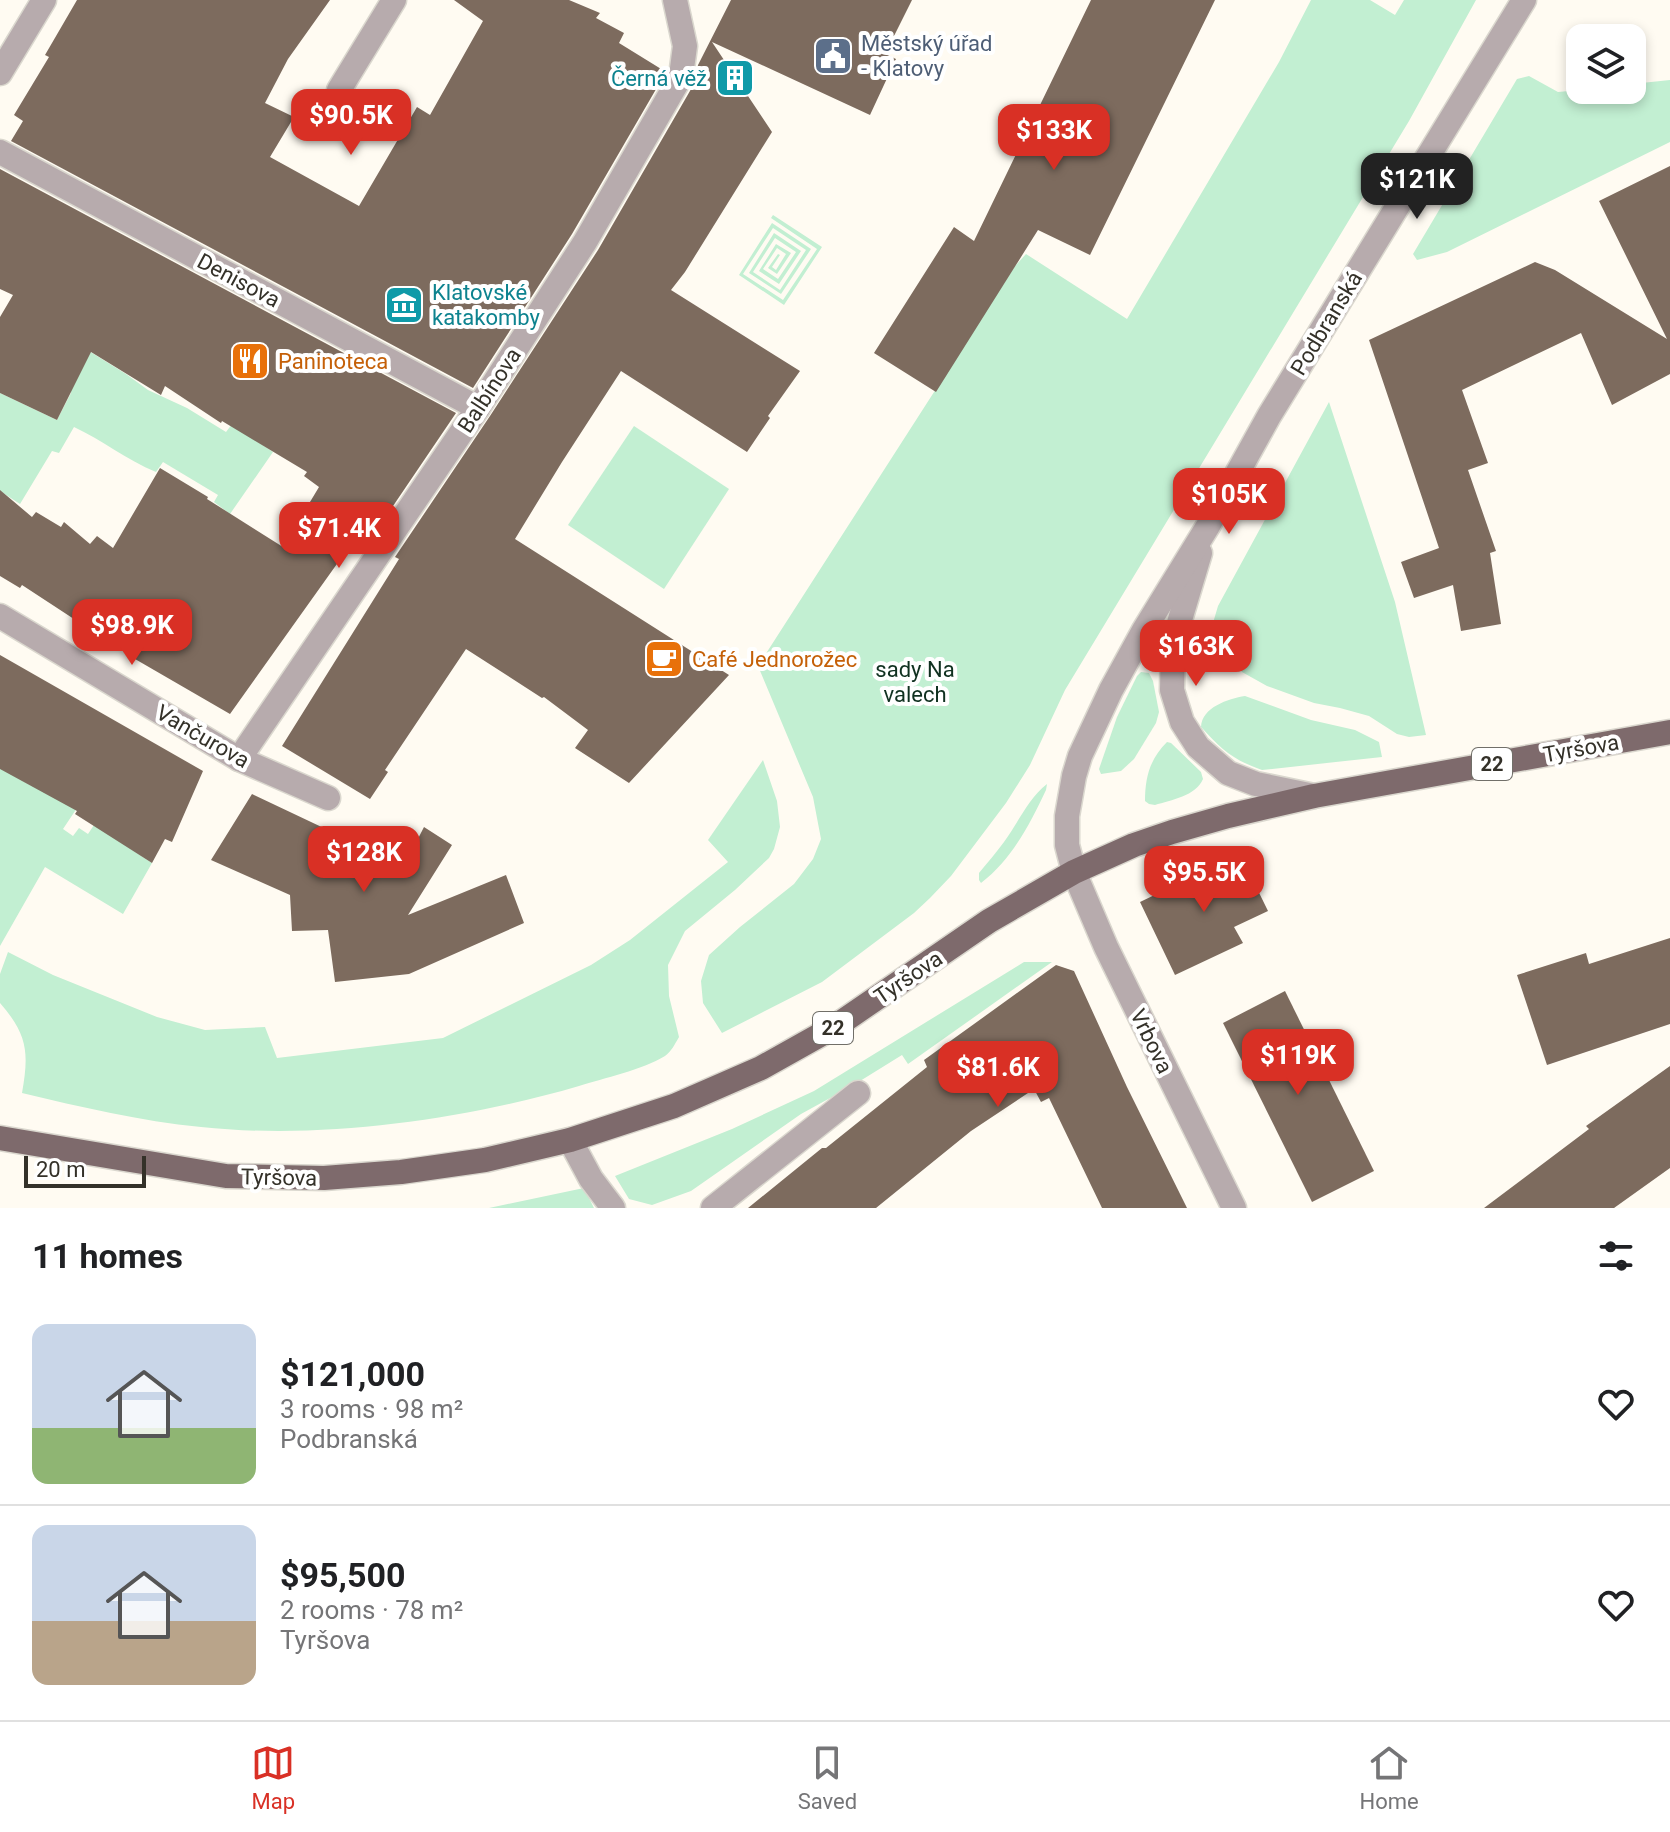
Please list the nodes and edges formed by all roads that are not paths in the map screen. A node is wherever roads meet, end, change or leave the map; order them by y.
1 (44, 0) edge
2 (394, 0) edge
3 (675, 0) edge
4 (1524, 0) edge
5 (0, 73) edge
6 (339, 90) dead end
7 (0, 152) edge
8 (478, 408) junction
9 (1208, 526) junction
10 (0, 616) edge
11 (1670, 732) edge
12 (239, 759) junction
13 (1314, 796) junction
14 (328, 798) dead end
15 (1074, 872) junction
16 (858, 1093) dead end
17 (0, 1138) edge
18 (570, 1140) junction
19 (613, 1208) edge
20 (713, 1208) edge
21 (1234, 1208) edge

1 - 5 street
2 - 6 street
3 - 8 street, Balbínova
4 - 9 street, Podbranská
7 - 8 street, Denisova
8 - 12 street, Balbínova
9 - 13 street, Podbranská
9 - 15 street, Podbranská
10 - 12 street, Vančurova
11 - 13 main road, Tyršova / 22
12 - 14 street, Vančurova
13 - 15 main road, Tyršova / 22
15 - 18 main road, Tyršova / 22
15 - 21 street, Vrbova
16 - 20 street
17 - 18 main road, Tyršova / 22
18 - 19 street

